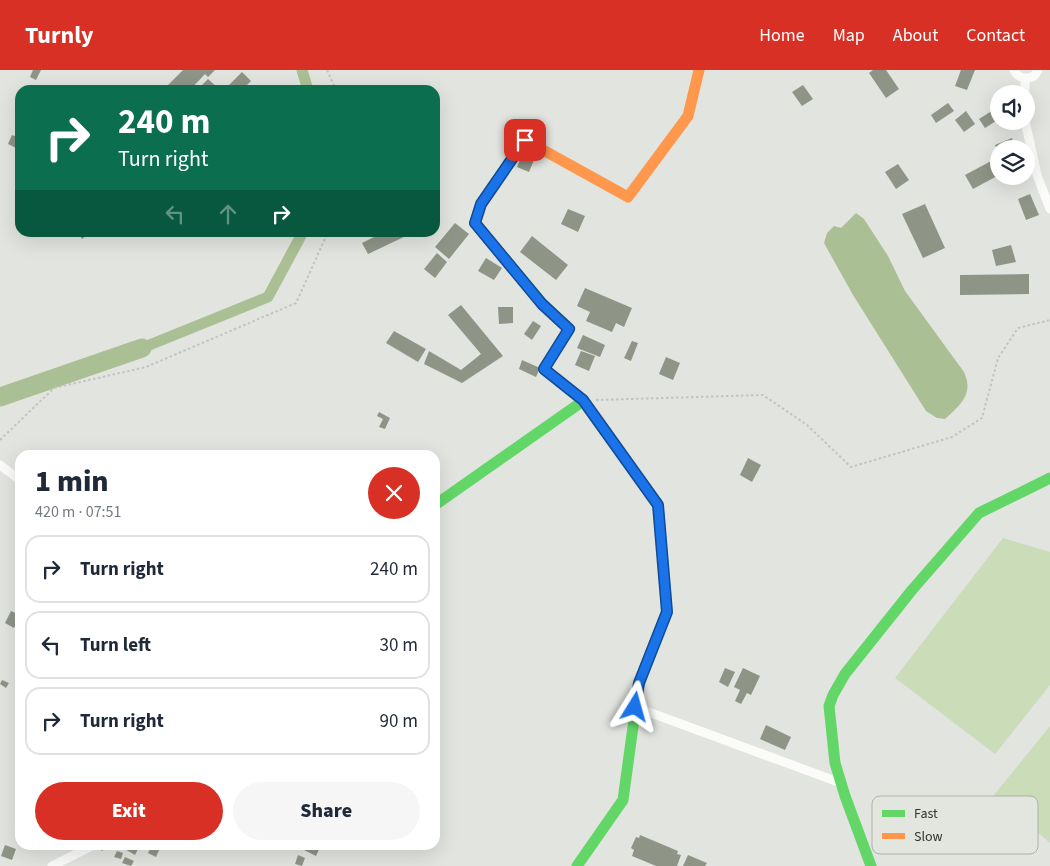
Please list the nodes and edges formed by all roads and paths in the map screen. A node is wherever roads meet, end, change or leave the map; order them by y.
1 (327, 70) edge
2 (699, 70) edge
3 (1014, 70) edge
4 (1038, 70) edge
5 (1024, 79) junction
6 (334, 85) edge
7 (1024, 85) edge
8 (1027, 130) edge
9 (1050, 209) edge
10 (326, 237) edge
11 (1050, 320) edge
12 (583, 400) junction
13 (0, 440) edge
14 (0, 465) edge
15 (15, 476) edge
16 (1050, 478) edge
17 (440, 501) edge
18 (635, 707) junction
19 (841, 783) junction
20 (84, 850) edge
21 (52, 866) edge
22 (577, 866) edge
23 (871, 866) edge

1 - 6 path
2 - 12 street
3 - 5 street
4 - 5 street
5 - 7 street
8 - 9 street
10 - 13 path
11 - 12 path
12 - 17 street
12 - 18 street
14 - 15 street
16 - 19 street
18 - 19 street
18 - 22 street
19 - 23 street
20 - 21 street

